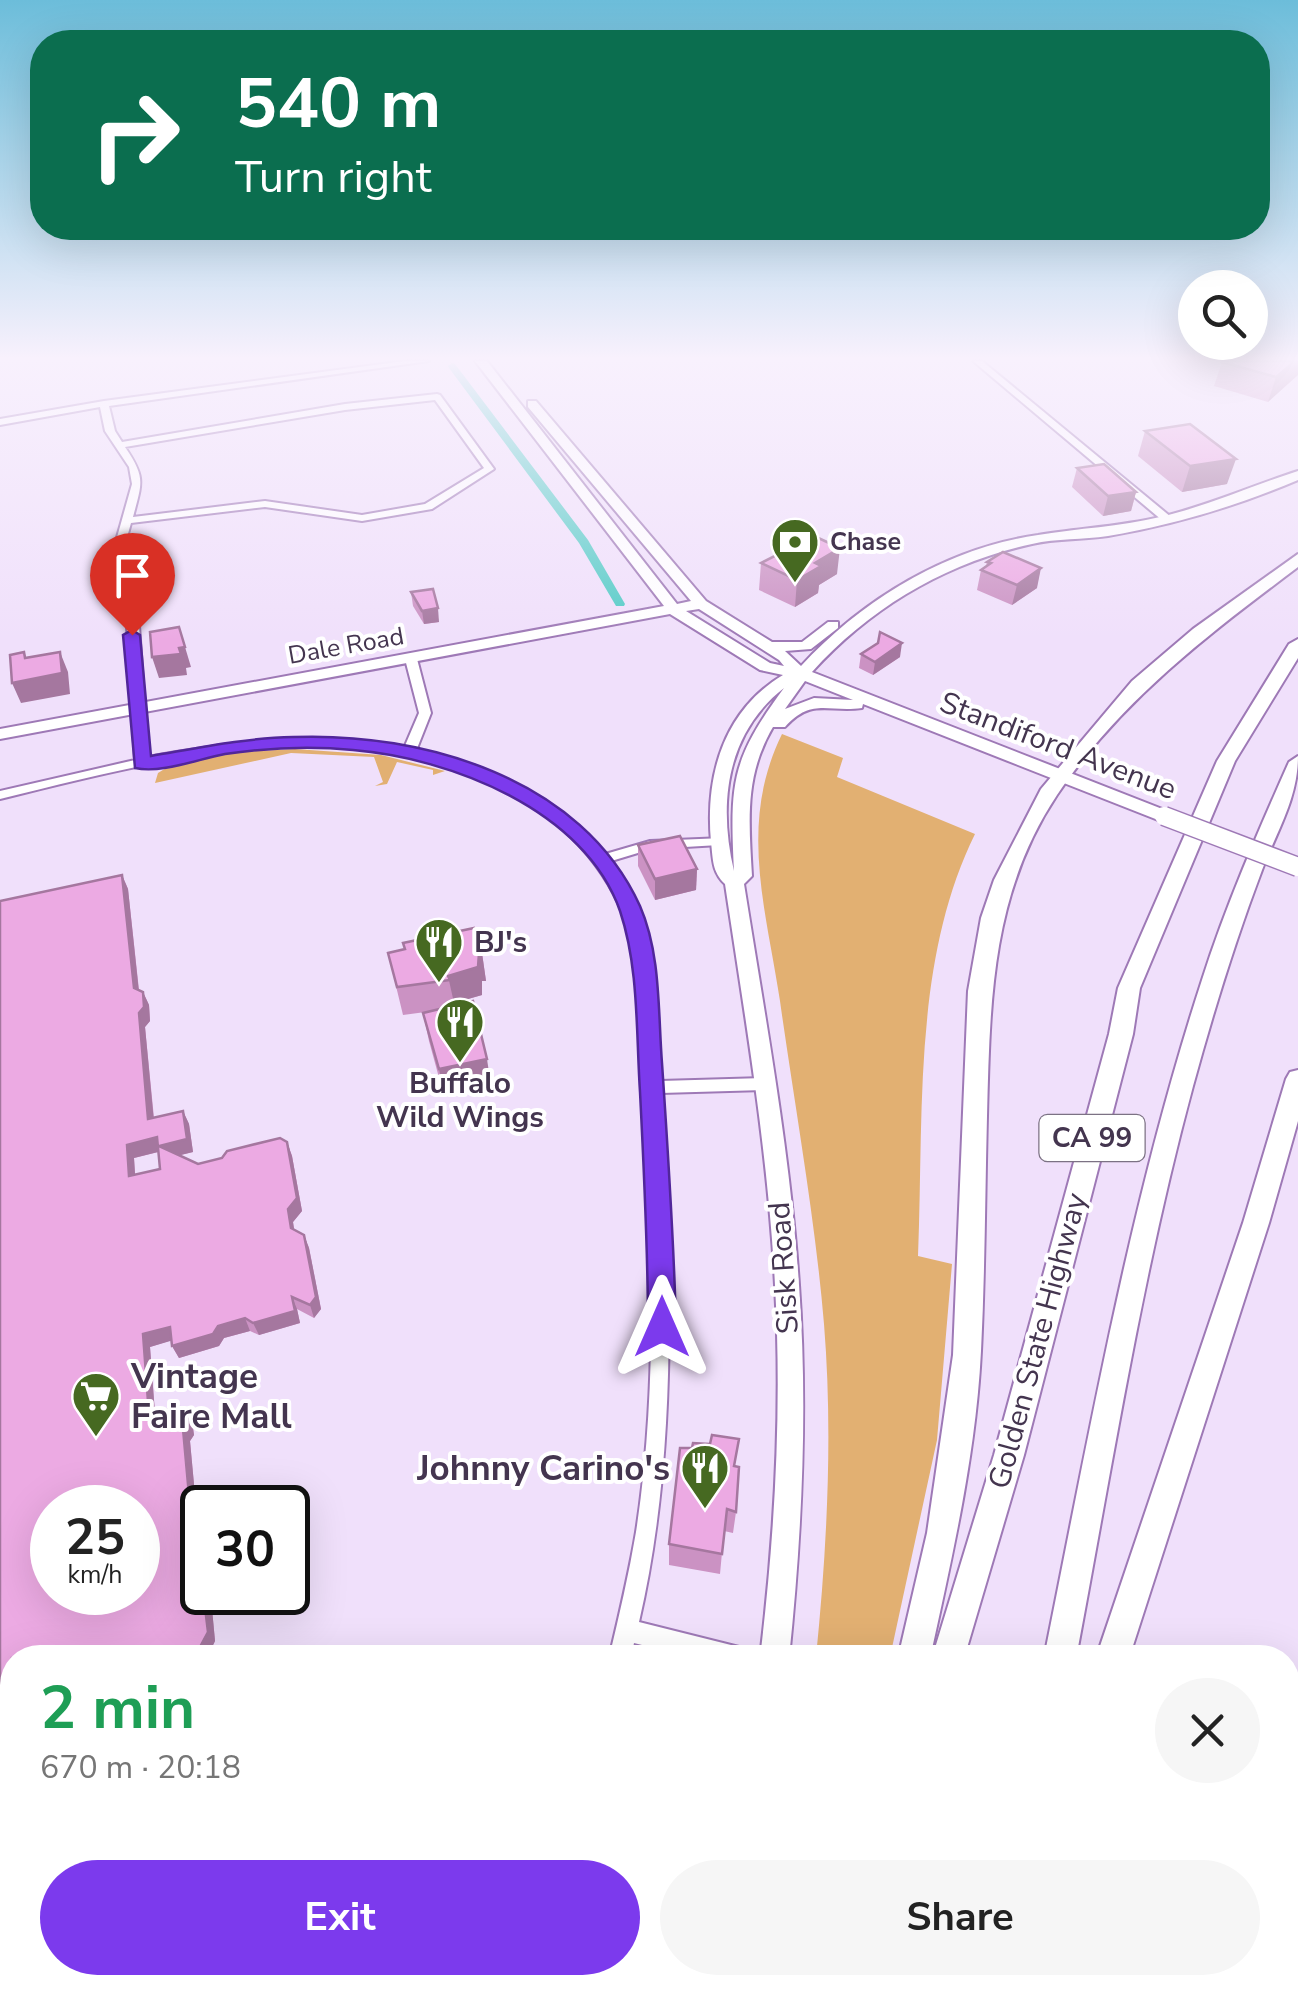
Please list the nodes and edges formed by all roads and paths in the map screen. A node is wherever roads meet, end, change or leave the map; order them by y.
1 (125, 454) edge
2 (478, 454) edge
3 (552, 454) edge
4 (574, 454) edge
5 (1089, 454) edge
6 (1298, 475) edge
7 (1167, 519) junction
8 (126, 520) junction
9 (1298, 558) edge
10 (648, 579) junction
11 (700, 604) junction
12 (675, 611) junction
13 (862, 613) junction
14 (618, 622) junction
15 (1298, 644) edge
16 (766, 647) junction
17 (411, 659) junction
18 (799, 674) junction
19 (756, 706) junction
20 (882, 708) junction
21 (135, 710) junction
22 (0, 734) edge
23 (409, 752) junction
24 (1298, 762) edge
25 (142, 764) junction
26 (1062, 776) junction
27 (0, 796) edge
28 (740, 812) junction
29 (720, 840) junction
30 (601, 860) junction
31 (1298, 867) edge
32 (734, 882) junction
33 (1298, 1079) edge
34 (765, 1084) junction
35 (652, 1087) junction
36 (627, 1630) junction
37 (623, 1645) edge
38 (687, 1645) edge
39 (775, 1645) edge
40 (917, 1645) edge
41 (952, 1645) edge
42 (1063, 1645) edge
43 (1116, 1645) edge

1 - 8 street
2 - 8 street
3 - 10 main road, Standiford Avenue
4 - 11 main road, Standiford Avenue
5 - 7 street
6 - 7 main road, Sisk Road
7 - 13 main road, Sisk Road
8 - 21 street
9 - 26 highway
10 - 12 main road, Standiford Avenue
10 - 14 main road
11 - 12 main road, Dale Road
11 - 16 main road, Standiford Avenue
12 - 14 main road, Dale Road
12 - 18 main road, Standiford Avenue
12 - 19 main road
13 - 16 main road
13 - 18 main road, Sisk Road
14 - 17 main road, Dale Road
15 - 41 highway, Golden State Highway / CA 99
16 - 18 main road, Standiford Avenue
17 - 21 main road, Dale Road
17 - 23 street
18 - 19 main road, Sisk Road
18 - 20 main road, Standiford Avenue
18 - 28 main road, Sisk Road
19 - 29 main road, Sisk Road
20 - 26 main road, Standiford Avenue
20 - 28 main road
21 - 22 main road, Dale Road
21 - 25 street
23 - 25 street
23 - 30 street
24 - 42 highway, CA 99
25 - 27 street
26 - 31 main road, Standiford Avenue, bridge
26 - 40 highway
28 - 32 main road, Sisk Road
29 - 30 street
29 - 32 main road, Sisk Road
30 - 35 street
32 - 34 main road, Sisk Road
33 - 43 highway
34 - 35 street
34 - 39 main road, Sisk Road
35 - 36 street
36 - 37 street
36 - 38 street

